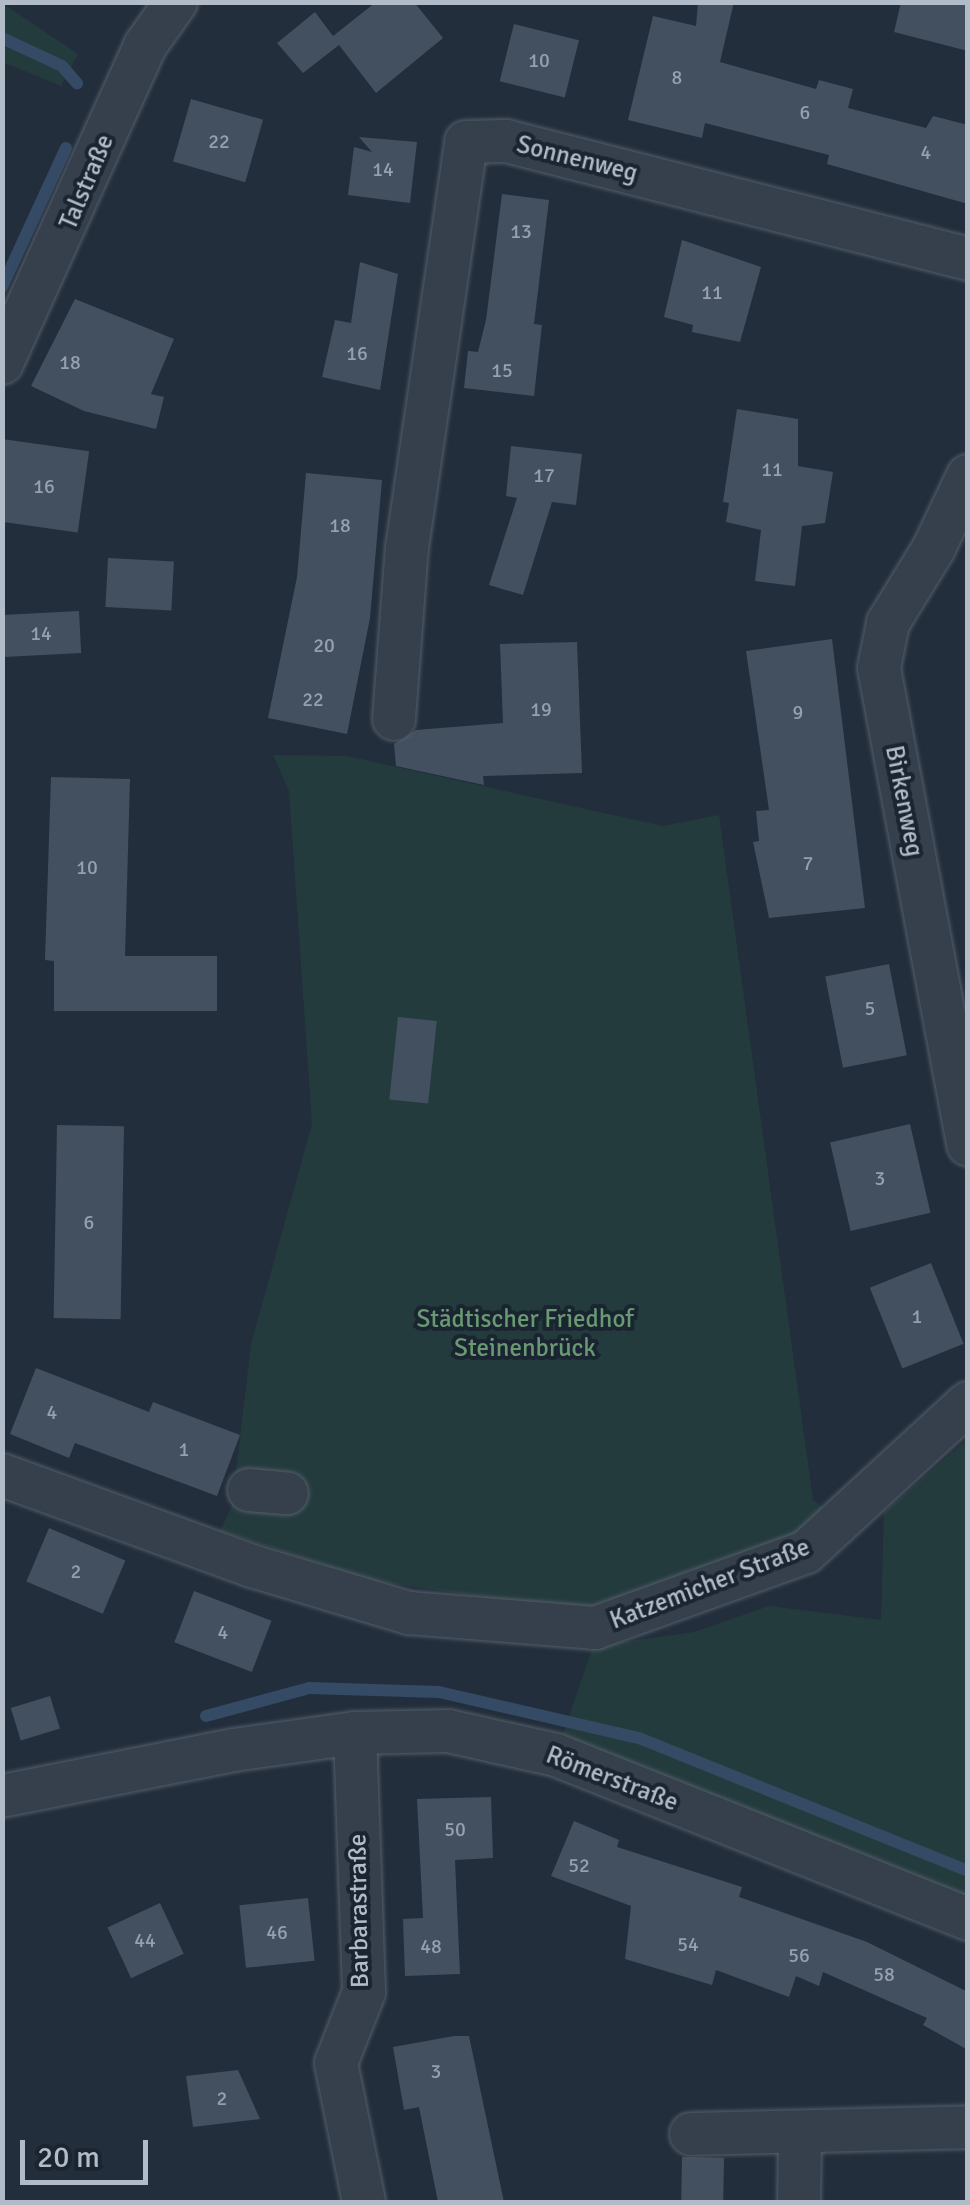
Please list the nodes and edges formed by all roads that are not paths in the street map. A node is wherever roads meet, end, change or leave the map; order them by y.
1 (176, 2) edge
2 (968, 259) edge
3 (2, 364) edge
4 (968, 476) edge
5 (394, 718) dead end
6 (968, 1145) edge
7 (968, 1403) edge
8 (2, 1475) edge
9 (354, 1732) junction
10 (2, 1796) edge
11 (968, 1919) edge
12 (968, 2127) edge
13 (691, 2134) dead end
14 (800, 2136) junction
15 (364, 2202) edge
16 (799, 2202) edge

1 - 3 street, Talstraße
2 - 5 street, Sonnenweg
4 - 6 street, Birkenweg
7 - 8 street, Katzemicher Straße
9 - 10 street, Römerstraße
9 - 11 street, Römerstraße
9 - 15 street, Barbarastraße
12 - 14 street
13 - 14 street
14 - 16 street

